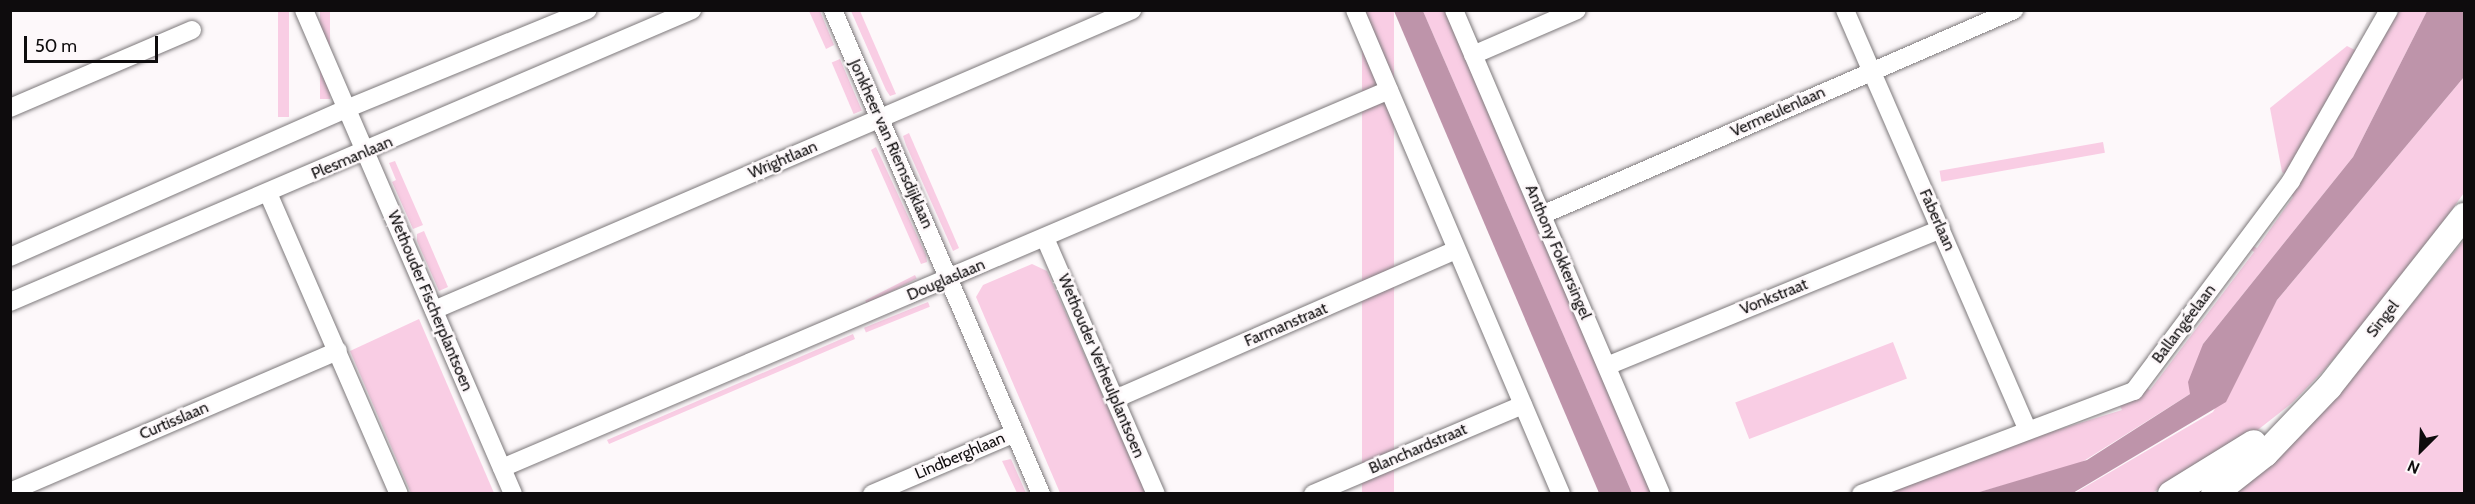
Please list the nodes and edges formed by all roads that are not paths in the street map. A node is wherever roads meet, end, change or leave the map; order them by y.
1 (303, 10) edge
2 (587, 10) edge
3 (692, 10) edge
4 (833, 10) edge
5 (1132, 10) edge
6 (1355, 10) edge
7 (1454, 10) edge
8 (1577, 10) edge
9 (1845, 10) edge
10 (2014, 10) edge
11 (2389, 10) edge
12 (192, 30) dead end
13 (1473, 55) junction
14 (1870, 71) junction
15 (1389, 90) junction
16 (10, 108) edge
17 (346, 109) junction
18 (879, 119) junction
19 (366, 153) junction
20 (268, 193) junction
21 (1542, 215) junction
22 (2464, 216) edge
23 (1941, 229) junction
24 (1045, 238) junction
25 (1456, 250) junction
26 (10, 257) edge
27 (950, 278) junction
28 (10, 302) edge
29 (434, 310) junction
30 (338, 351) junction
31 (1607, 366) junction
32 (1115, 399) junction
33 (1523, 405) junction
34 (2299, 418) junction
35 (2028, 430) junction
36 (1015, 433) junction
37 (502, 468) junction
38 (10, 492) edge
39 (399, 494) edge
40 (513, 494) edge
41 (872, 494) edge
42 (1041, 494) edge
43 (1156, 494) edge
44 (1313, 494) edge
45 (1561, 494) edge
46 (1661, 494) edge
47 (1861, 494) edge
48 (2171, 494) edge
49 (2214, 494) edge

1 - 17 street, Wethouder Fischerplantsoen
2 - 17 street
3 - 19 street, Plesmanlaan
4 - 18 street, Jonkheer van Riemsdijklaan
5 - 18 street, Wrightlaan
6 - 15 street
7 - 13 street, Anthony Fokkersingel
8 - 13 street
9 - 14 street, Faberlaan
10 - 14 street, Vermeulenlaan
11 - 35 street, Ballangéelaan
12 - 16 street
13 - 21 street, Anthony Fokkersingel
14 - 21 street, Vermeulenlaan
14 - 23 street, Faberlaan
15 - 24 street, Douglaslaan
15 - 25 street
17 - 19 street, Wethouder Fischerplantsoen
17 - 26 street
18 - 27 street, Jonkheer van Riemsdijklaan
18 - 29 street, Wrightlaan
19 - 20 street, Plesmanlaan
19 - 29 street, Wethouder Fischerplantsoen
20 - 28 street, Plesmanlaan
20 - 30 street
21 - 31 street, Anthony Fokkersingel
22 - 34 main road, Singel
23 - 31 street, Vonkstraat
23 - 35 street, Faberlaan
24 - 27 street, Douglaslaan
24 - 32 street, Wethouder Verheulplantsoen
25 - 32 street, Farmanstraat
25 - 33 street
27 - 36 street
27 - 37 street, Douglaslaan
29 - 37 street, Wethouder Fischerplantsoen
30 - 38 street, Curtisslaan
30 - 39 street
31 - 46 street, Anthony Fokkersingel
32 - 43 street, Wethouder Verheulplantsoen
33 - 44 street, Blanchardstraat
33 - 45 street
34 - 48 main road, Singel
34 - 49 main road, Singel
35 - 47 street, Ballangéelaan
36 - 41 street, Lindberghlaan
36 - 42 street
37 - 40 street, Wethouder Fischerplantsoen

